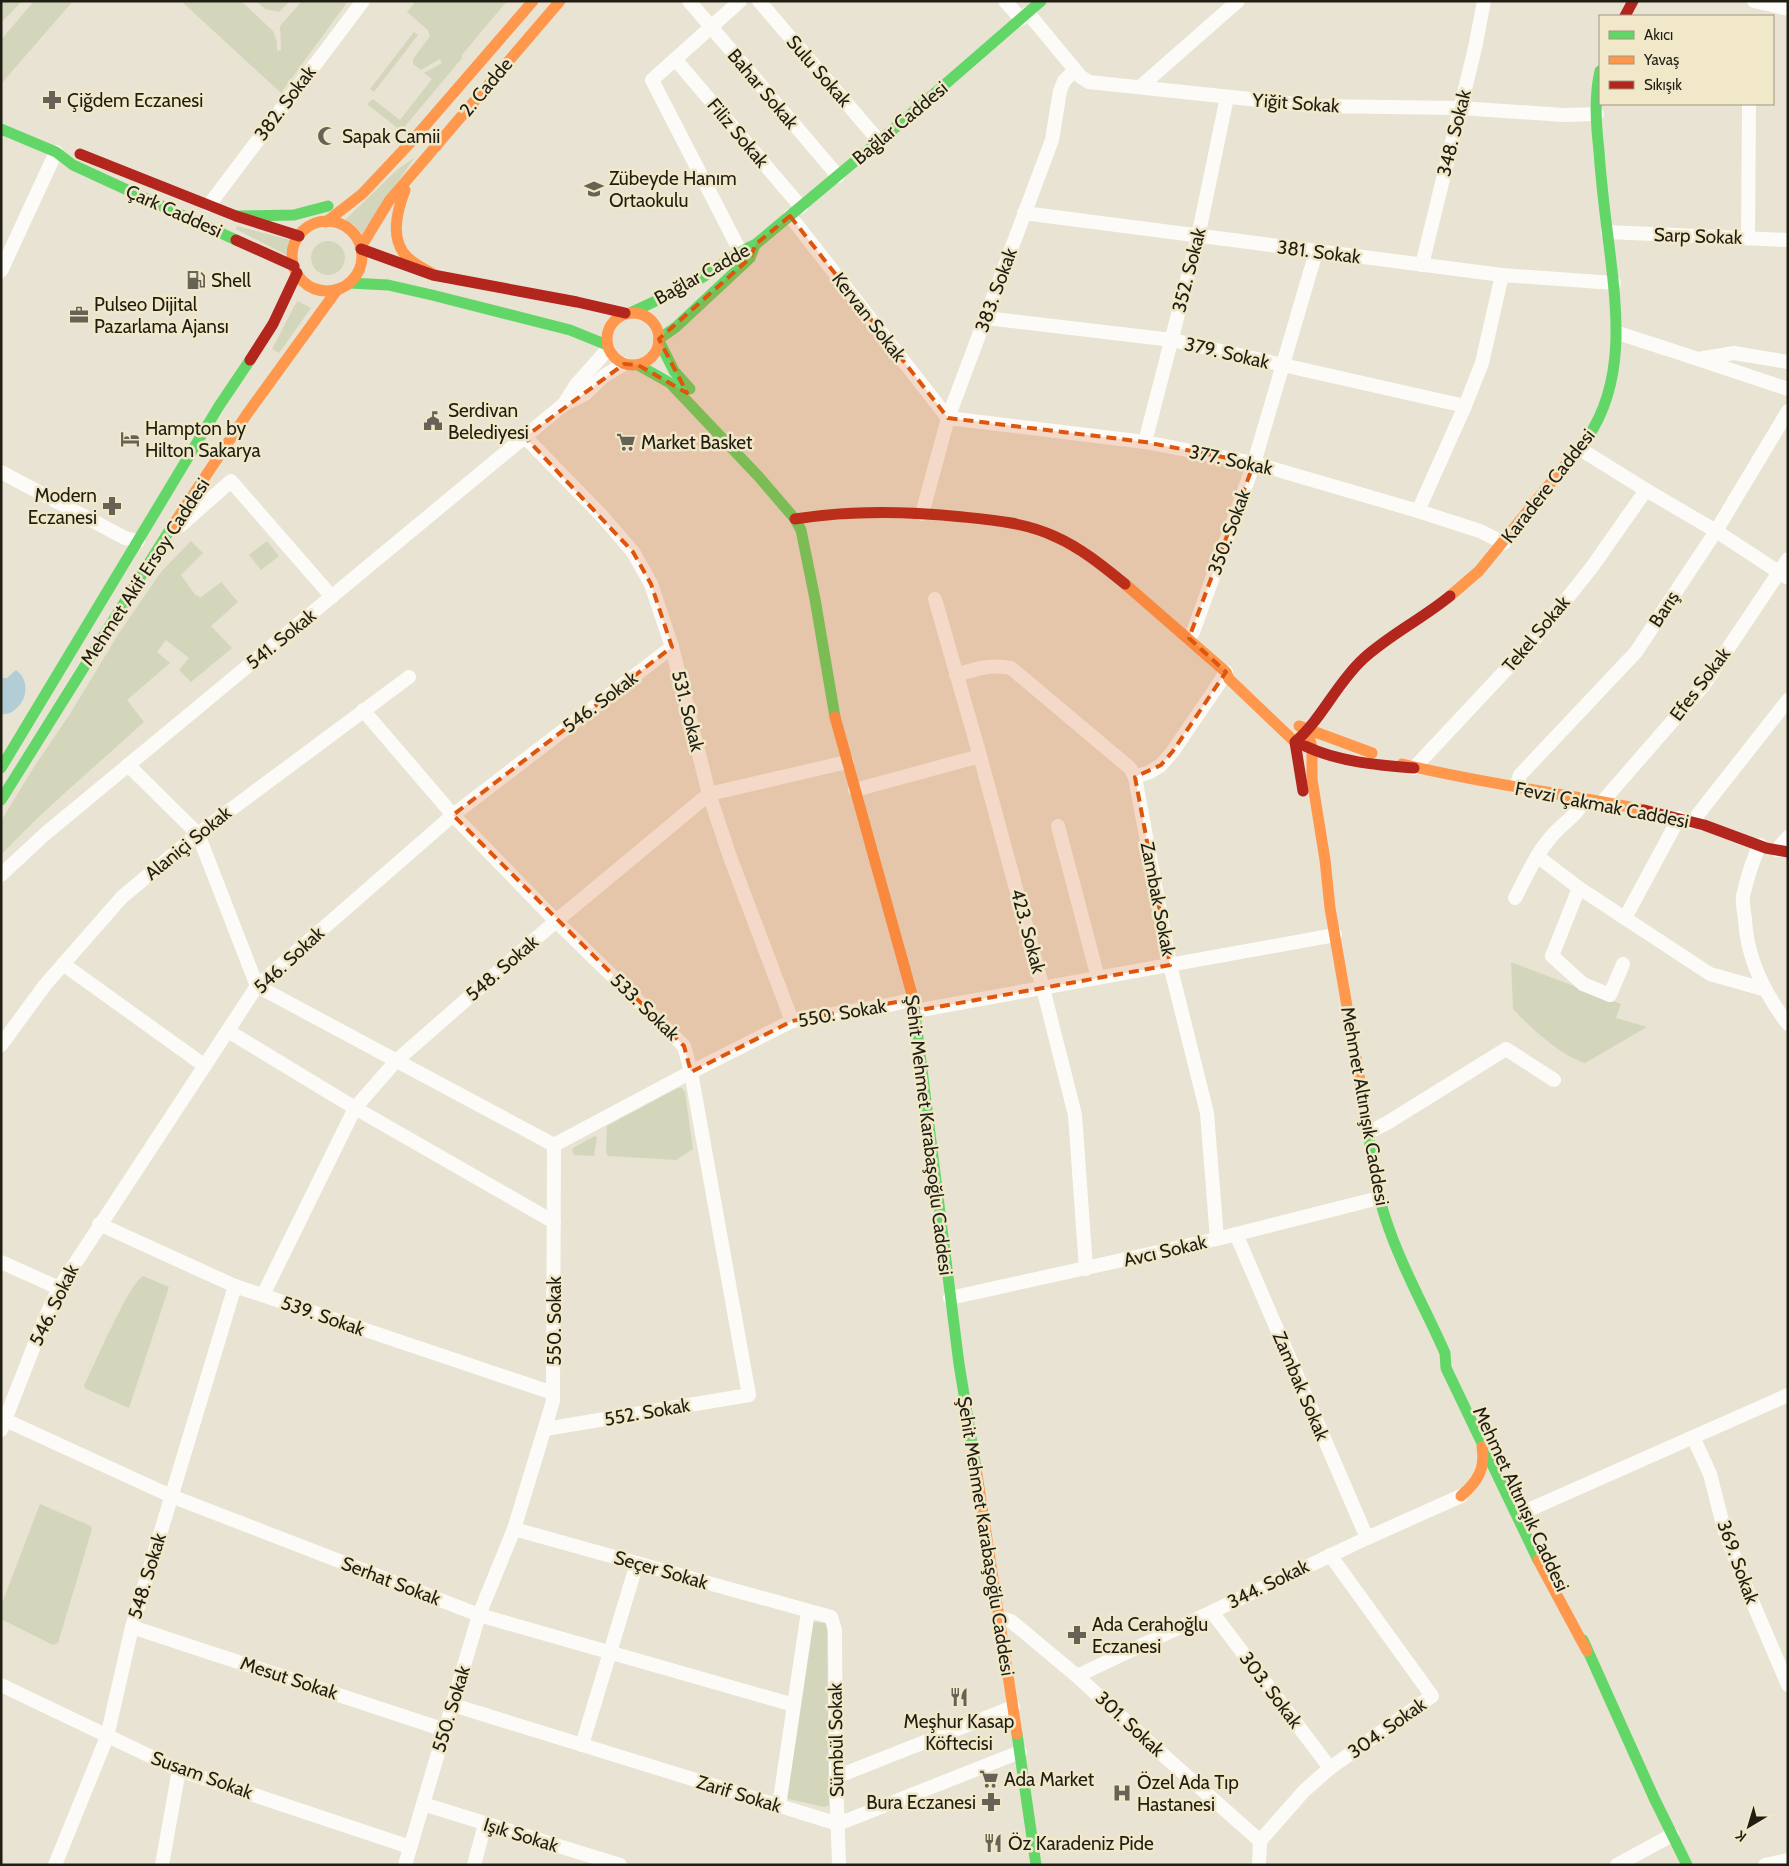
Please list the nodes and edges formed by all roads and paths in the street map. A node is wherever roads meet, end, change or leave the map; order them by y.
1 (363, 1) edge
2 (533, 1) edge
3 (560, 1) edge
4 (689, 1) edge
5 (740, 1) edge
6 (759, 1) edge
7 (1006, 1) edge
8 (1041, 1) edge
9 (1238, 1) edge
10 (1484, 1) edge
11 (1633, 1) edge
12 (1762, 6) edge
13 (1788, 9) edge
14 (1626, 15) edge
15 (1024, 16) junction
16 (711, 27) junction
17 (675, 59) junction
18 (1075, 70) junction
19 (1599, 78) edge
20 (1140, 87) junction
21 (1227, 98) junction
22 (1749, 105) edge
23 (1460, 108) junction
24 (1597, 114) junction
25 (1, 129) edge
26 (880, 141) junction
27 (411, 142) junction
28 (56, 152) junction
29 (413, 174) junction
30 (838, 176) junction
31 (209, 205) junction
32 (796, 212) junction
33 (1024, 213) junction
34 (236, 216) junction
35 (326, 222) junction
36 (1608, 232) junction
37 (299, 236) junction
38 (1198, 237) junction
39 (1748, 238) junction
40 (1788, 240) edge
41 (756, 244) junction
42 (361, 248) junction
43 (740, 251) junction
44 (1316, 252) junction
45 (1422, 265) junction
46 (295, 269) junction
47 (1, 271) edge
48 (435, 275) junction
49 (1502, 275) junction
50 (350, 282) junction
51 (1614, 283) junction
52 (337, 290) junction
53 (628, 312) junction
54 (986, 318) junction
55 (1618, 333) junction
56 (659, 340) junction
57 (1172, 340) junction
58 (608, 347) junction
59 (1698, 359) junction
60 (1788, 362) edge
61 (631, 364) junction
62 (1283, 366) junction
63 (1788, 389) edge
64 (563, 405) junction
65 (1465, 406) junction
66 (1788, 411) edge
67 (948, 418) junction
68 (525, 437) junction
69 (726, 440) junction
70 (1145, 442) junction
71 (1580, 449) junction
72 (1254, 463) junction
73 (1, 472) edge
74 (1646, 490) junction
75 (1418, 510) junction
76 (922, 514) junction
77 (795, 520) junction
78 (1716, 531) junction
79 (138, 542) junction
80 (161, 543) junction
81 (1504, 543) junction
82 (1788, 559) edge
83 (1783, 575) edge
84 (332, 597) junction
85 (935, 600) dead end
86 (1189, 638) junction
87 (672, 647) junction
88 (1226, 672) junction
89 (956, 675) junction
90 (409, 677) dead end
91 (1788, 700) edge
92 (363, 710) junction
93 (1308, 731) junction
94 (1296, 742) junction
95 (1312, 750) junction
96 (980, 756) junction
97 (847, 762) junction
98 (128, 765) junction
99 (1, 768) edge
100 (1414, 768) junction
101 (1135, 777) junction
102 (1516, 787) junction
103 (855, 790) junction
104 (709, 794) junction
105 (1584, 798) junction
106 (1, 800) edge
107 (1603, 801) junction
108 (453, 815) junction
109 (1686, 820) junction
110 (1058, 826) dead end
111 (198, 834) junction
112 (1788, 837) edge
113 (1760, 845) junction
114 (1782, 851) edge
115 (1538, 856) junction
116 (1, 875) edge
117 (1579, 888) junction
118 (1515, 898) dead end
119 (1330, 908) junction
120 (1625, 918) junction
121 (556, 921) junction
122 (1335, 936) junction
123 (63, 964) junction
124 (1623, 964) dead end
125 (1170, 965) junction
126 (1098, 978) junction
127 (257, 986) junction
128 (1043, 988) junction
129 (1763, 988) junction
130 (914, 1005) junction
131 (792, 1021) junction
132 (1788, 1024) edge
133 (228, 1031) junction
134 (1, 1045) edge
135 (396, 1061) junction
136 (205, 1066) junction
137 (691, 1072) junction
138 (1554, 1080) dead end
139 (355, 1108) junction
140 (1369, 1132) junction
141 (554, 1145) junction
142 (1379, 1198) junction
143 (554, 1222) junction
144 (99, 1224) junction
145 (1236, 1234) junction
146 (1217, 1239) junction
147 (1, 1262) edge
148 (1086, 1269) junction
149 (235, 1286) junction
150 (58, 1288) junction
151 (263, 1295) junction
152 (950, 1298) junction
153 (1445, 1354) junction
154 (1462, 1373) dead end
155 (553, 1393) junction
156 (1788, 1394) edge
157 (749, 1395) joint
158 (1470, 1420) junction
159 (2, 1423) edge
160 (545, 1430) junction
161 (1693, 1437) junction
162 (1498, 1477) junction
163 (171, 1496) junction
164 (1461, 1496) junction
165 (1526, 1511) junction
166 (514, 1529) junction
167 (1367, 1538) junction
168 (1330, 1555) junction
169 (637, 1563) junction
170 (808, 1611) junction
171 (1212, 1612) junction
172 (480, 1615) junction
173 (831, 1617) joint
174 (1000, 1618) junction
175 (132, 1627) junction
176 (1587, 1651) junction
177 (610, 1652) junction
178 (1077, 1676) junction
179 (1, 1685) edge
180 (1788, 1685) edge
181 (452, 1705) junction
182 (794, 1705) junction
183 (1013, 1708) junction
184 (445, 1730) junction
185 (107, 1737) junction
186 (582, 1745) junction
187 (1020, 1752) junction
188 (1330, 1768) junction
189 (179, 1770) junction
190 (836, 1777) junction
191 (423, 1804) junction
192 (779, 1806) junction
193 (485, 1824) junction
194 (838, 1824) junction
195 (1672, 1835) junction
196 (1260, 1840) junction
197 (410, 1846) junction
198 (580, 1859) edge
199 (1788, 1860) edge
200 (55, 1865) edge
201 (162, 1865) edge
202 (405, 1865) edge
203 (474, 1865) edge
204 (620, 1865) edge
205 (839, 1865) edge
206 (1036, 1865) edge
207 (1258, 1865) edge
208 (1617, 1865) edge
209 (1687, 1865) edge
210 (1765, 1865) edge

1 - 31 street, 382. Sokak
2 - 27 main road, 2. Cadde
3 - 29 main road, 2. Cadde
4 - 16 street, Bahar Sokak
5 - 16 street
6 - 26 street, Sulu Sokak
7 - 15 street, Yiğit Sokak
8 - 15 main road, Bağlar Caddesi
9 - 20 street
10 - 23 street, 348. Sokak
11 - 14 main road
12 - 13 street
15 - 18 street, Yiğit Sokak
15 - 26 main road, Bağlar Caddesi
16 - 17 street
16 - 30 street, Bahar Sokak
17 - 32 street, Filiz Sokak
17 - 43 street
18 - 20 street, Yiğit Sokak
18 - 33 street, 383. Sokak
19 - 24 main road, Karadere Caddesi
20 - 21 street, Yiğit Sokak
21 - 23 street, Yiğit Sokak
21 - 38 street, 352. Sokak
22 - 39 street
23 - 24 street, Yiğit Sokak
23 - 45 street, 348. Sokak
24 - 36 main road, Karadere Caddesi
25 - 28 main road, Çark Caddesi
26 - 30 main road, Bağlar Caddesi
27 - 34 main road
27 - 35 main road, 2. Cadde
28 - 31 main road, Çark Caddesi
28 - 46 main road, Çark Caddesi
28 - 47 street
29 - 42 main road, 2. Cadde
29 - 48 main road
30 - 32 main road, Bağlar Caddesi
31 - 34 main road, Çark Caddesi
32 - 41 main road, Bağlar Caddesi
32 - 67 street, Kervan Sokak
33 - 38 street, 381. Sokak
33 - 54 street, 383. Sokak
34 - 37 main road, Çark Caddesi
35 - 37 main road
35 - 42 main road
36 - 39 street, Sarp Sokak
36 - 51 main road, Karadere Caddesi
37 - 46 main road
38 - 44 street, 381. Sokak
38 - 57 street, 352. Sokak
39 - 40 street, Sarp Sokak
41 - 43 main road, Bağlar Cadde
41 - 56 main road, Bağlar Cadde
42 - 48 main road
42 - 50 main road
43 - 53 main road, Bağlar Cadde
44 - 45 street, 381. Sokak
44 - 62 street, 350. Sokak
45 - 49 street, 381. Sokak
46 - 52 main road
46 - 79 main road, Mehmet Akif Ersoy Caddesi
48 - 53 main road
49 - 51 street, 381. Sokak
49 - 65 street
50 - 52 main road
50 - 58 main road
51 - 55 main road, Karadere Caddesi
52 - 80 main road, Mehmet Akif Ersoy Caddesi
53 - 56 main road
53 - 58 main road
54 - 57 street, 379. Sokak
54 - 67 street, 383. Sokak
55 - 59 street
55 - 71 main road, Karadere Caddesi
56 - 61 main road
56 - 69 main road, Şehit Mehmet Karabaşoğlu Caddesi
57 - 62 street, 379. Sokak
57 - 70 street, 352. Sokak
58 - 61 main road
58 - 64 street
59 - 60 street
59 - 63 street
61 - 64 street
61 - 69 main road, Şehit Mehmet Karabaşoğlu Caddesi
62 - 65 street, 379. Sokak
62 - 72 street, 350. Sokak
64 - 68 street, 541. Sokak
65 - 75 street
66 - 78 street, Barış
67 - 70 street, 377. Sokak
67 - 76 street, 383. Sokak
68 - 84 street, 541. Sokak
68 - 87 street, 531. Sokak
69 - 77 main road, Şehit Mehmet Karabaşoğlu Caddesi
70 - 72 street, 377. Sokak
71 - 74 street
71 - 81 main road, Karadere Caddesi
72 - 75 street, 377. Sokak
72 - 86 street, 350. Sokak
73 - 79 street
74 - 78 street
74 - 100 street, Tekel Sokak
75 - 81 street, 377. Sokak
76 - 77 main road, Fevzi Çakmak Caddesi
76 - 86 main road, Fevzi Çakmak Caddesi
77 - 97 main road, Şehit Mehmet Karabaşoğlu Caddesi
78 - 83 street
78 - 102 street, Barış
79 - 99 main road, Mehmet Akif Ersoy Caddesi
80 - 84 street
80 - 106 main road, Mehmet Akif Ersoy Caddesi
81 - 93 main road, Karadere Caddesi
82 - 83 street, Efes Sokak
83 - 107 street, Efes Sokak
84 - 98 street, 541. Sokak
85 - 89 street, 423. Sokak
86 - 88 main road, Fevzi Çakmak Caddesi
87 - 104 street, 531. Sokak
87 - 108 street, 546. Sokak
88 - 93 main road, Fevzi Çakmak Caddesi
88 - 94 main road, Fevzi Çakmak Caddesi
88 - 101 street
89 - 96 street, 423. Sokak
89 - 101 street
90 - 92 street, Alaniçi Sokak
91 - 109 street
92 - 108 street, 533. Sokak
92 - 111 street, Alaniçi Sokak
93 - 94 main road
93 - 95 main road, Mehmet Altınışık Caddesi
93 - 100 main road, Fevzi Çakmak Caddesi
94 - 95 main road, Fevzi Çakmak Caddesi
94 - 119 main road, Mehmet Altınışık Caddesi
95 - 100 main road, Fevzi Çakmak Caddesi
95 - 119 main road, Mehmet Altınışık Caddesi
96 - 103 street
96 - 128 street, 423. Sokak
97 - 103 main road, Şehit Mehmet Karabaşoğlu Caddesi
97 - 104 street, 548. Sokak
98 - 111 street
98 - 116 street, 541. Sokak
100 - 102 main road, Fevzi Çakmak Caddesi
101 - 125 street, Zambak Sokak
102 - 105 main road, Fevzi Çakmak Caddesi
103 - 130 main road, Şehit Mehmet Karabaşoğlu Caddesi
104 - 121 street, 548. Sokak
104 - 131 street, 531. Sokak
105 - 107 main road, Fevzi Çakmak Caddesi
105 - 115 street
107 - 109 main road, Fevzi Çakmak Caddesi
108 - 121 street, 533. Sokak
108 - 127 street, 546. Sokak
109 - 113 main road, Fevzi Çakmak Caddesi
109 - 120 street
110 - 126 street
111 - 123 street, Alaniçi Sokak
111 - 127 street
112 - 114 street
113 - 114 main road, Fevzi Çakmak Caddesi
113 - 129 street
115 - 117 street
115 - 118 street
117 - 120 street
117 - 124 street
119 - 122 main road, Mehmet Altınışık Caddesi
120 - 129 street
121 - 135 street, 548. Sokak
121 - 137 street, 533. Sokak
122 - 125 street, 550. Sokak
122 - 140 main road, Mehmet Altınışık Caddesi
123 - 134 street, Alaniçi Sokak
123 - 136 street
125 - 126 street, 550. Sokak
125 - 146 street, Zambak Sokak
126 - 128 street, 550. Sokak
127 - 133 street, 546. Sokak
127 - 135 street
128 - 130 street, 550. Sokak
128 - 148 street, 423. Sokak
129 - 132 street
130 - 131 street, 550. Sokak
130 - 152 main road, Şehit Mehmet Karabaşoğlu Caddesi
131 - 137 street, 550. Sokak
133 - 136 street, 546. Sokak
133 - 139 street
135 - 139 street, 548. Sokak
135 - 141 street
136 - 144 street, 546. Sokak
137 - 141 street, 550. Sokak
137 - 157 street, 533. Sokak
138 - 140 street
139 - 143 street
139 - 151 street, 548. Sokak
140 - 142 main road, Mehmet Altınışık Caddesi
141 - 143 street, 550. Sokak
142 - 145 street, Avcı Sokak
142 - 153 main road, Mehmet Altınışık Caddesi
143 - 155 street, 550. Sokak
144 - 149 street, 539. Sokak
144 - 150 street, 546. Sokak
145 - 146 street, Avcı Sokak
145 - 167 street, Zambak Sokak
146 - 148 street, Avcı Sokak
147 - 150 street
148 - 152 street, Avcı Sokak
149 - 151 street, 539. Sokak
149 - 163 street, 548. Sokak
150 - 159 street, 546. Sokak
151 - 155 street, 539. Sokak
152 - 174 main road, Şehit Mehmet Karabaşoğlu Caddesi
153 - 154 main road, Mehmet Altınışık Caddesi
153 - 158 main road, Mehmet Altınışık Caddesi
155 - 160 street, 550. Sokak
156 - 161 street
157 - 160 street, 552. Sokak
158 - 162 main road, Mehmet Altınışık Caddesi
158 - 164 main road
159 - 163 street, Serhat Sokak
160 - 166 street, 550. Sokak
161 - 165 street
161 - 180 street, 369. Sokak
162 - 164 main road
162 - 165 main road, Mehmet Altınışık Caddesi
162 - 176 main road, Mehmet Altınışık Caddesi
163 - 172 street, Serhat Sokak
163 - 175 street, 548. Sokak
164 - 167 street, 344. Sokak
165 - 176 main road, Mehmet Altınışık Caddesi
166 - 169 street, Seçer Sokak
166 - 172 street, 550. Sokak
167 - 168 street, 344. Sokak
168 - 171 street, 344. Sokak
168 - 188 street, 304. Sokak
169 - 170 street, Seçer Sokak
169 - 177 street
170 - 173 street, Seçer Sokak
170 - 182 street
171 - 178 street, 344. Sokak
171 - 188 street, 303. Sokak
172 - 177 street, Serhat Sokak
172 - 181 street, 550. Sokak
173 - 190 street, Sümbül Sokak
174 - 178 street, 301. Sokak
174 - 183 main road, Şehit Mehmet Karabaşoğlu Caddesi
175 - 184 street, Mesut Sokak
175 - 185 street, 548. Sokak
176 - 195 main road, Mehmet Altınışık Caddesi
177 - 182 street, Serhat Sokak
177 - 186 street
178 - 196 street, 301. Sokak
179 - 185 street, Susam Sokak
181 - 184 street, 550. Sokak
181 - 186 street, Zarif Sokak
182 - 192 street
183 - 187 main road, Şehit Mehmet Karabaşoğlu Caddesi
183 - 190 street
184 - 191 street, 550. Sokak
185 - 189 street, Susam Sokak
185 - 200 street, 548. Sokak
186 - 192 street, Zarif Sokak
187 - 194 street
187 - 206 main road, Şehit Mehmet Karabaşoğlu Caddesi
188 - 196 street, 304. Sokak
189 - 197 street, Susam Sokak
189 - 201 street
190 - 194 street, Sümbül Sokak
191 - 193 street, Işık Sokak
191 - 197 street, 550. Sokak
192 - 194 street, Zarif Sokak
193 - 198 street, Işık Sokak
193 - 203 street
194 - 205 street, Sümbül Sokak
195 - 208 street
195 - 209 main road, Mehmet Altınışık Caddesi
196 - 207 street
197 - 202 street, 550. Sokak
198 - 204 street, Işık Sokak
199 - 210 street

